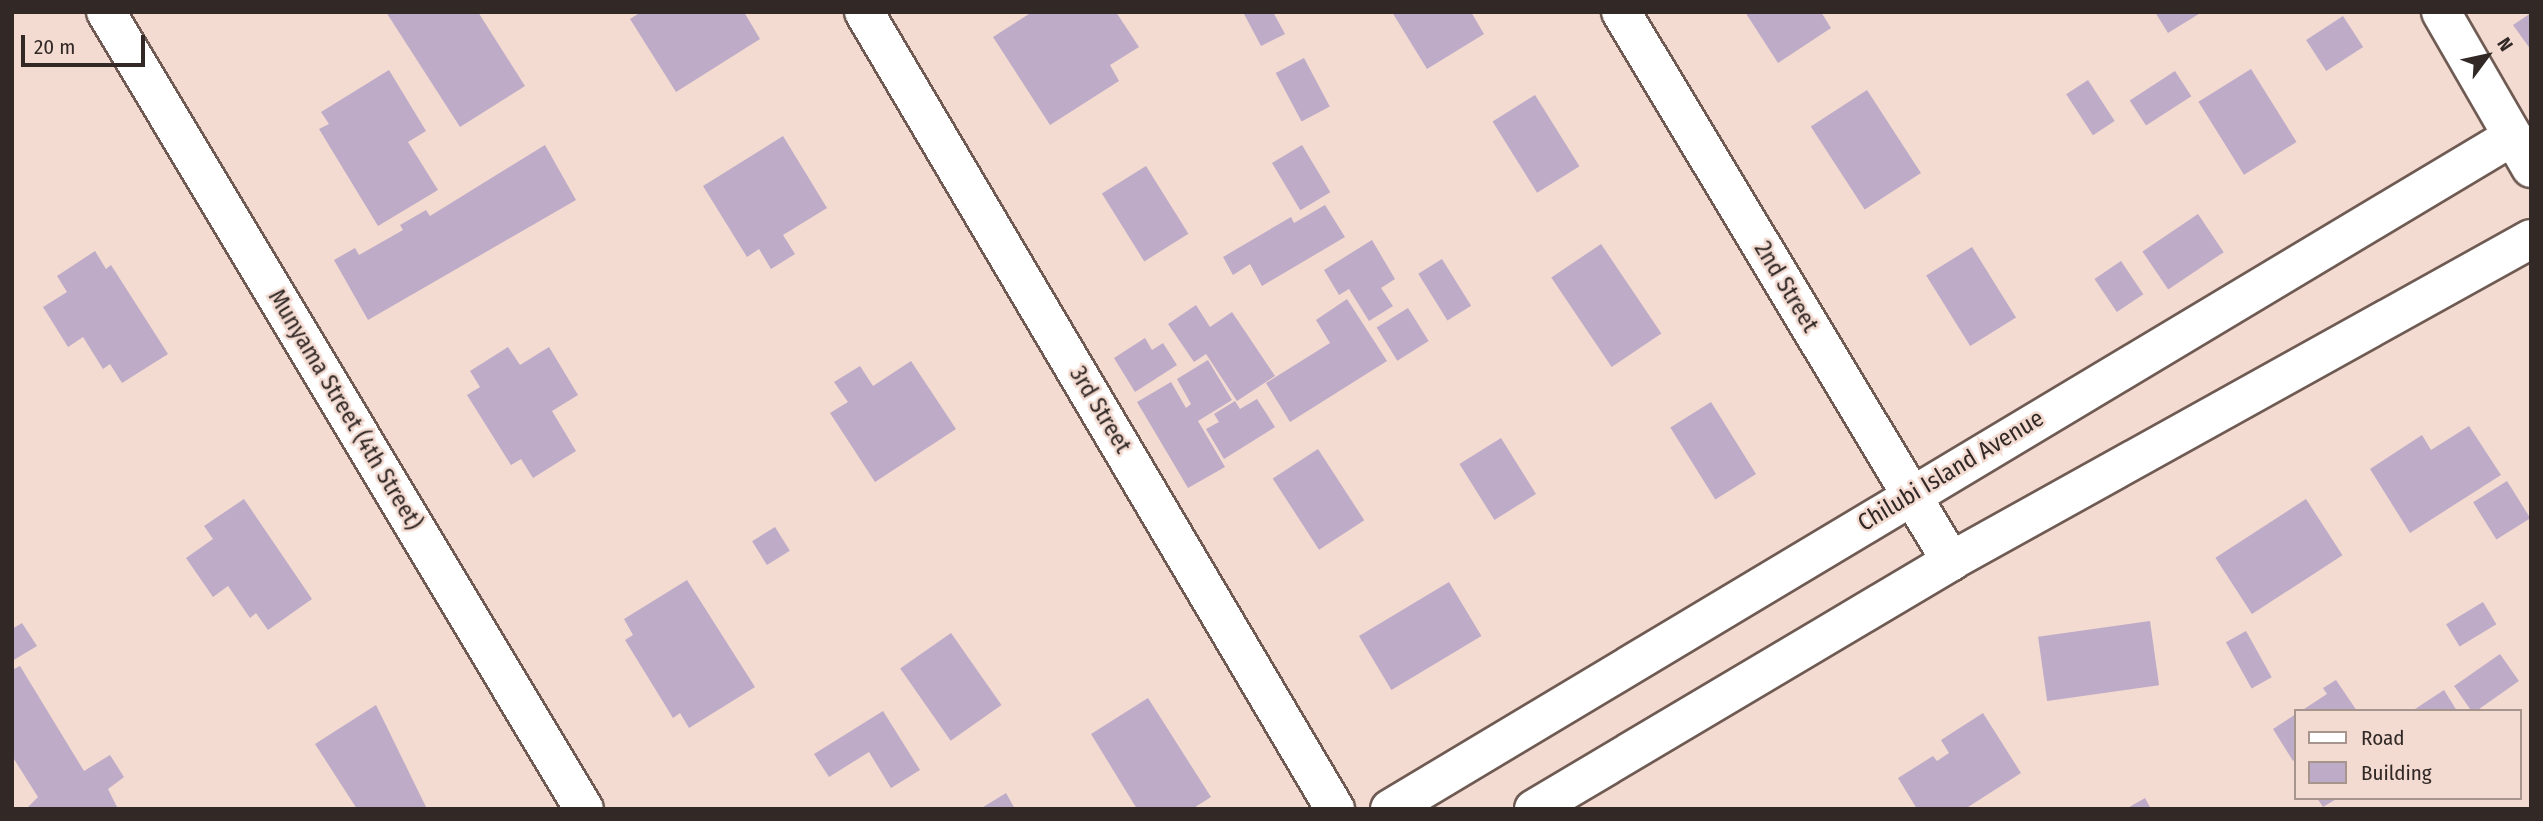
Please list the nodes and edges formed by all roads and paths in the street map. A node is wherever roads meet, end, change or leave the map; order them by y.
1 (106, 12) edge
2 (864, 12) edge
3 (1620, 12) edge
4 (2441, 12) edge
5 (2522, 152) edge
6 (2531, 239) edge
7 (1911, 494) junction
8 (1951, 561) junction
9 (584, 809) edge
10 (1335, 809) edge
11 (1390, 809) edge
12 (1534, 809) edge

1 - 9 street, Munyama Street (4th Street)
2 - 10 street, 3rd Street
3 - 7 street, 2nd Street
4 - 5 street
5 - 7 street, Chilubi Island Avenue
6 - 8 street
7 - 8 street, 2nd Street
7 - 11 street, Chilubi Island Avenue
8 - 12 street

